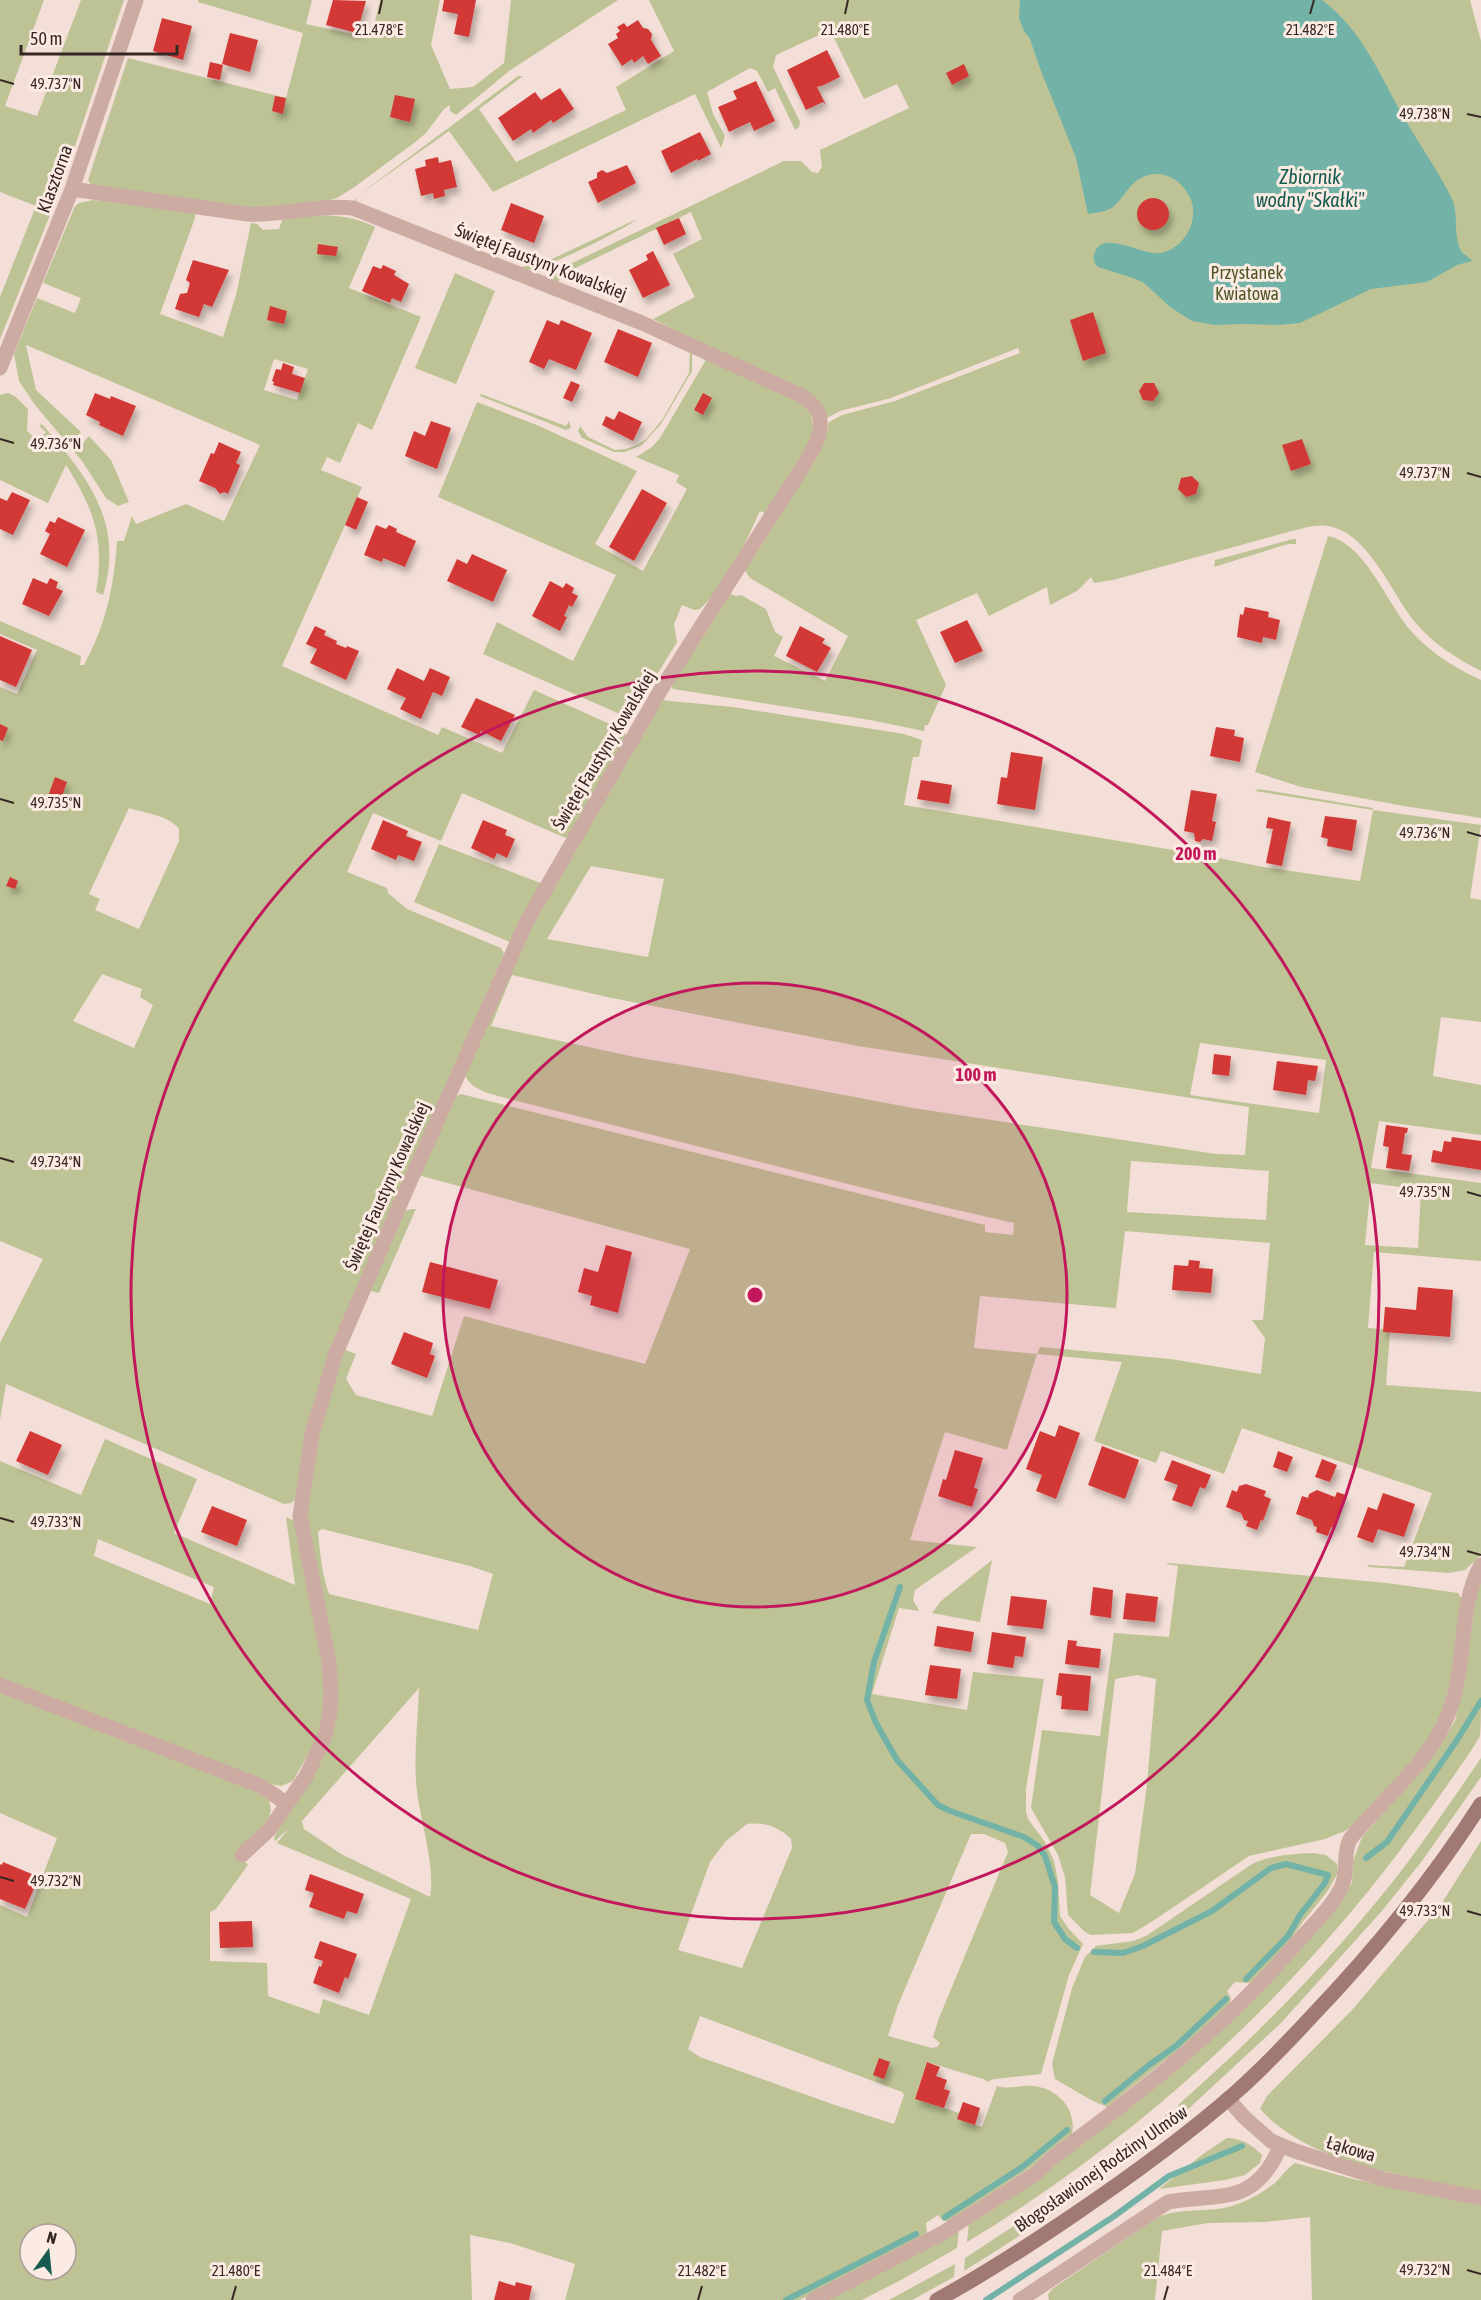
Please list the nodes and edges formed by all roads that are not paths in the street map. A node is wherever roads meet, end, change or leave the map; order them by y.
1 (136, 0) edge
2 (72, 189) junction
3 (0, 368) edge
4 (1481, 1565) edge
5 (0, 1685) edge
6 (285, 1803) junction
7 (1481, 1803) edge
8 (242, 1855) dead end
9 (1228, 2099) junction
10 (1281, 2145) junction
11 (1481, 2198) edge
12 (1027, 2298) edge
13 (813, 2300) edge
14 (937, 2300) edge

1 - 2 street, Klasztorna
2 - 3 street, Klasztorna
2 - 6 street, Świętej Faustyny Kowalskiej
4 - 13 street
5 - 6 street
6 - 8 street, Świętej Faustyny Kowalskiej
7 - 9 main road, Błogosławionej Rodziny Ulmów
9 - 10 street, Łąkowa
9 - 14 main road, Błogosławionej Rodziny Ulmów
10 - 11 street, Łąkowa
10 - 12 street

